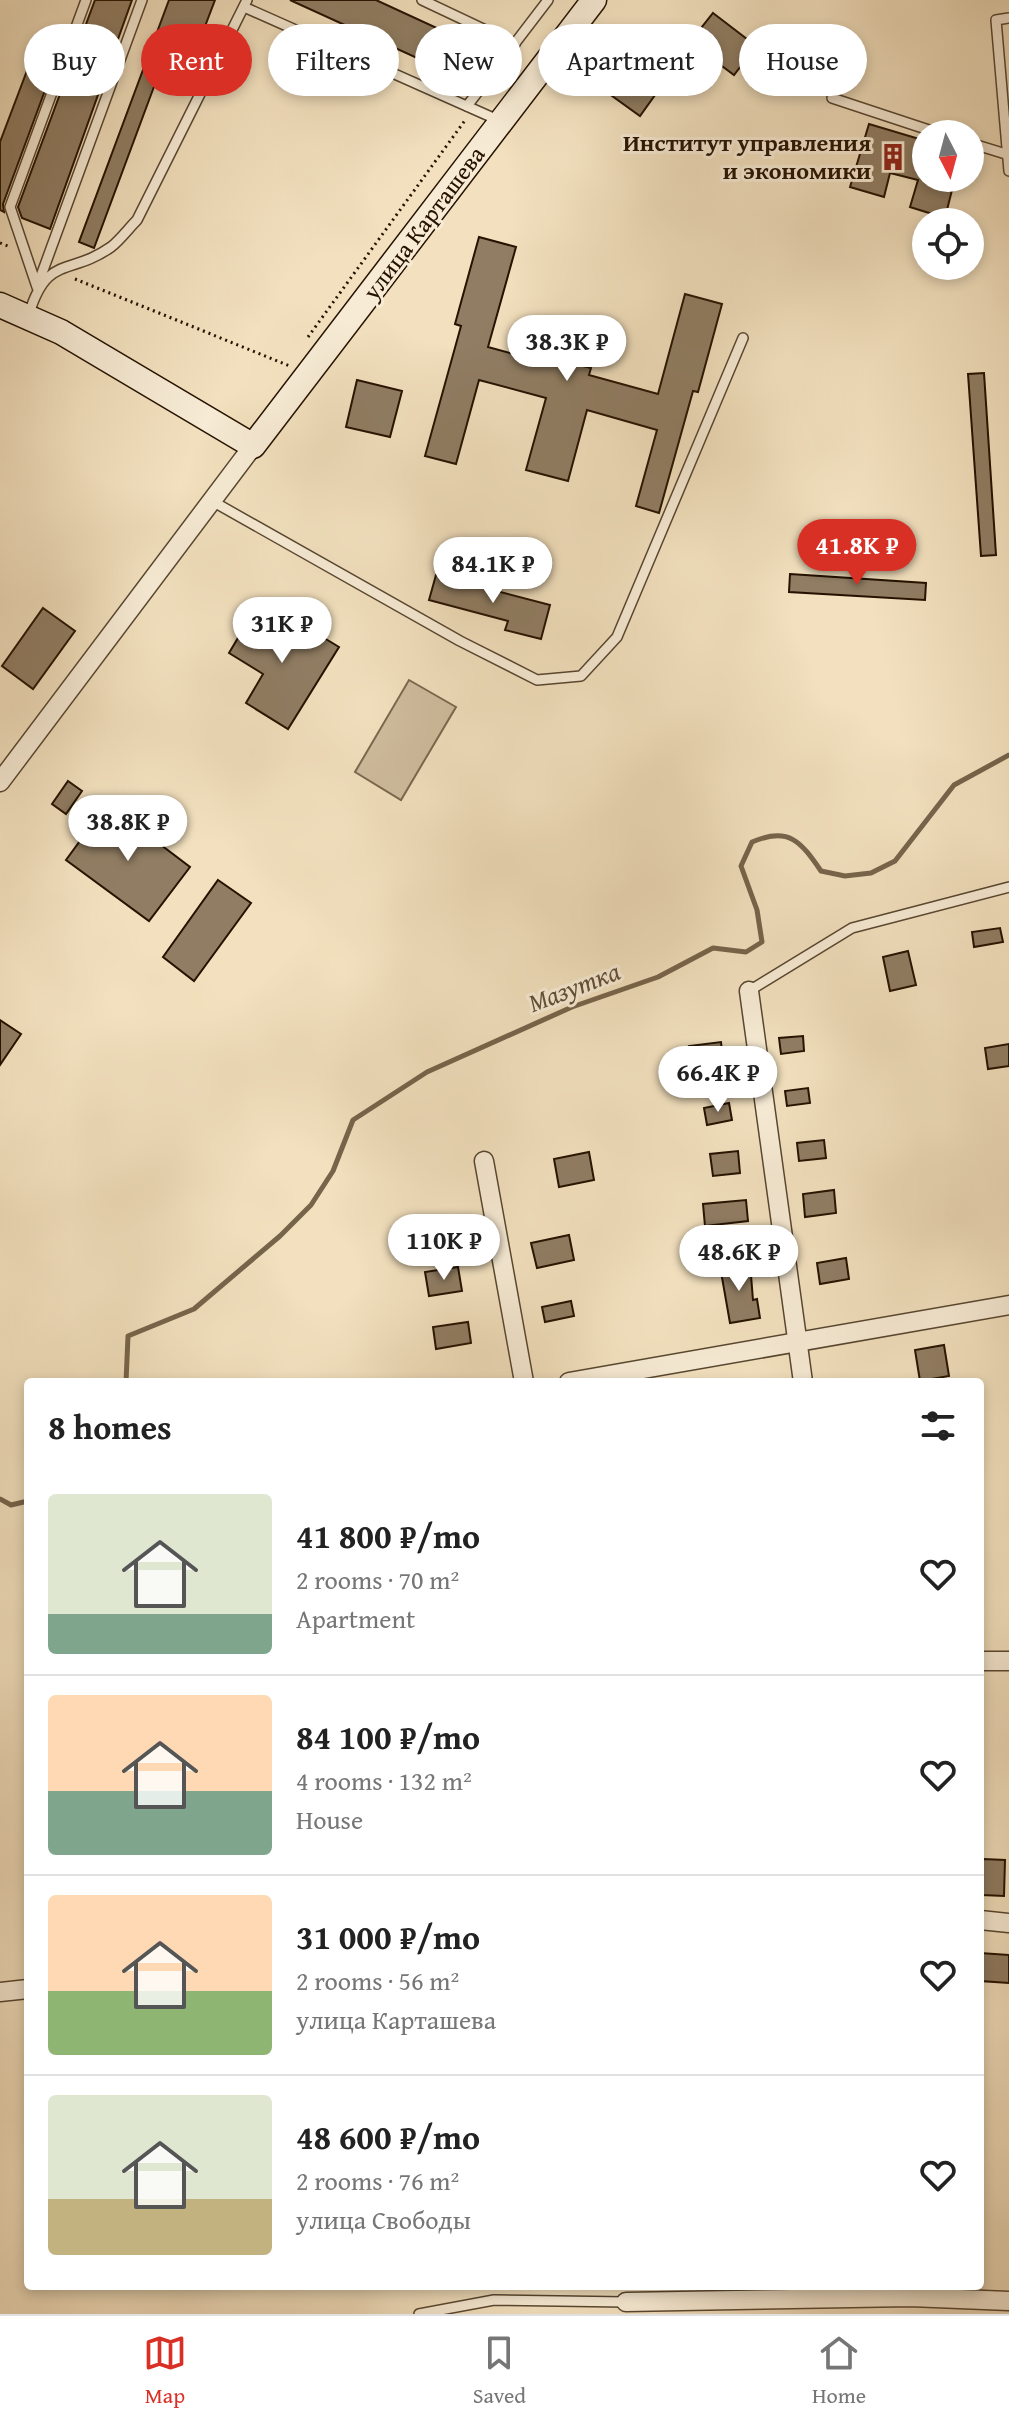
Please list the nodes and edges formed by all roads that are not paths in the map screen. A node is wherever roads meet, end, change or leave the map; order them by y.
1 (86, 0) edge
2 (142, 0) edge
3 (422, 0) edge
4 (548, 0) edge
5 (594, 0) edge
6 (246, 3) edge
7 (1009, 18) edge
8 (473, 24) edge
9 (522, 35) edge
10 (478, 96) edge
11 (832, 98) dead end
12 (470, 108) junction
13 (501, 122) junction
14 (912, 124) edge
15 (984, 147) edge
16 (1008, 155) edge
17 (1009, 171) edge
18 (37, 288) junction
19 (0, 305) edge
20 (28, 318) junction
21 (743, 338) dead end
22 (253, 446) junction
23 (212, 501) junction
24 (0, 782) edge
25 (1009, 887) edge
26 (749, 991) joint
27 (484, 1161) dead end
28 (1009, 1305) edge
29 (797, 1340) junction
30 (523, 1378) edge
31 (591, 1378) edge
32 (802, 1378) edge
33 (984, 1661) edge
34 (1009, 1661) edge
35 (984, 1920) edge
36 (1009, 1923) edge
37 (24, 1989) edge
38 (0, 1992) edge
39 (911, 2299) edge
40 (626, 2301) edge
41 (1009, 2301) edge
42 (419, 2314) edge

1 - 18 lane
2 - 18 lane
3 - 8 lane
4 - 9 lane
5 - 13 street, улица Карташева
6 - 12 lane
6 - 18 lane
7 - 16 lane
10 - 12 lane
11 - 14 lane
12 - 13 lane
13 - 22 street, улица Карташева
15 - 16 lane
16 - 17 lane
18 - 20 lane
19 - 20 street
20 - 22 street
21 - 23 lane
22 - 23 street, улица Карташева
23 - 24 street, улица Карташева
25 - 26 lane
26 - 29 street
27 - 30 street
28 - 29 street
29 - 31 street
29 - 32 street
33 - 34 street
35 - 36 street
37 - 38 street
39 - 40 street
39 - 41 street
40 - 42 lane

